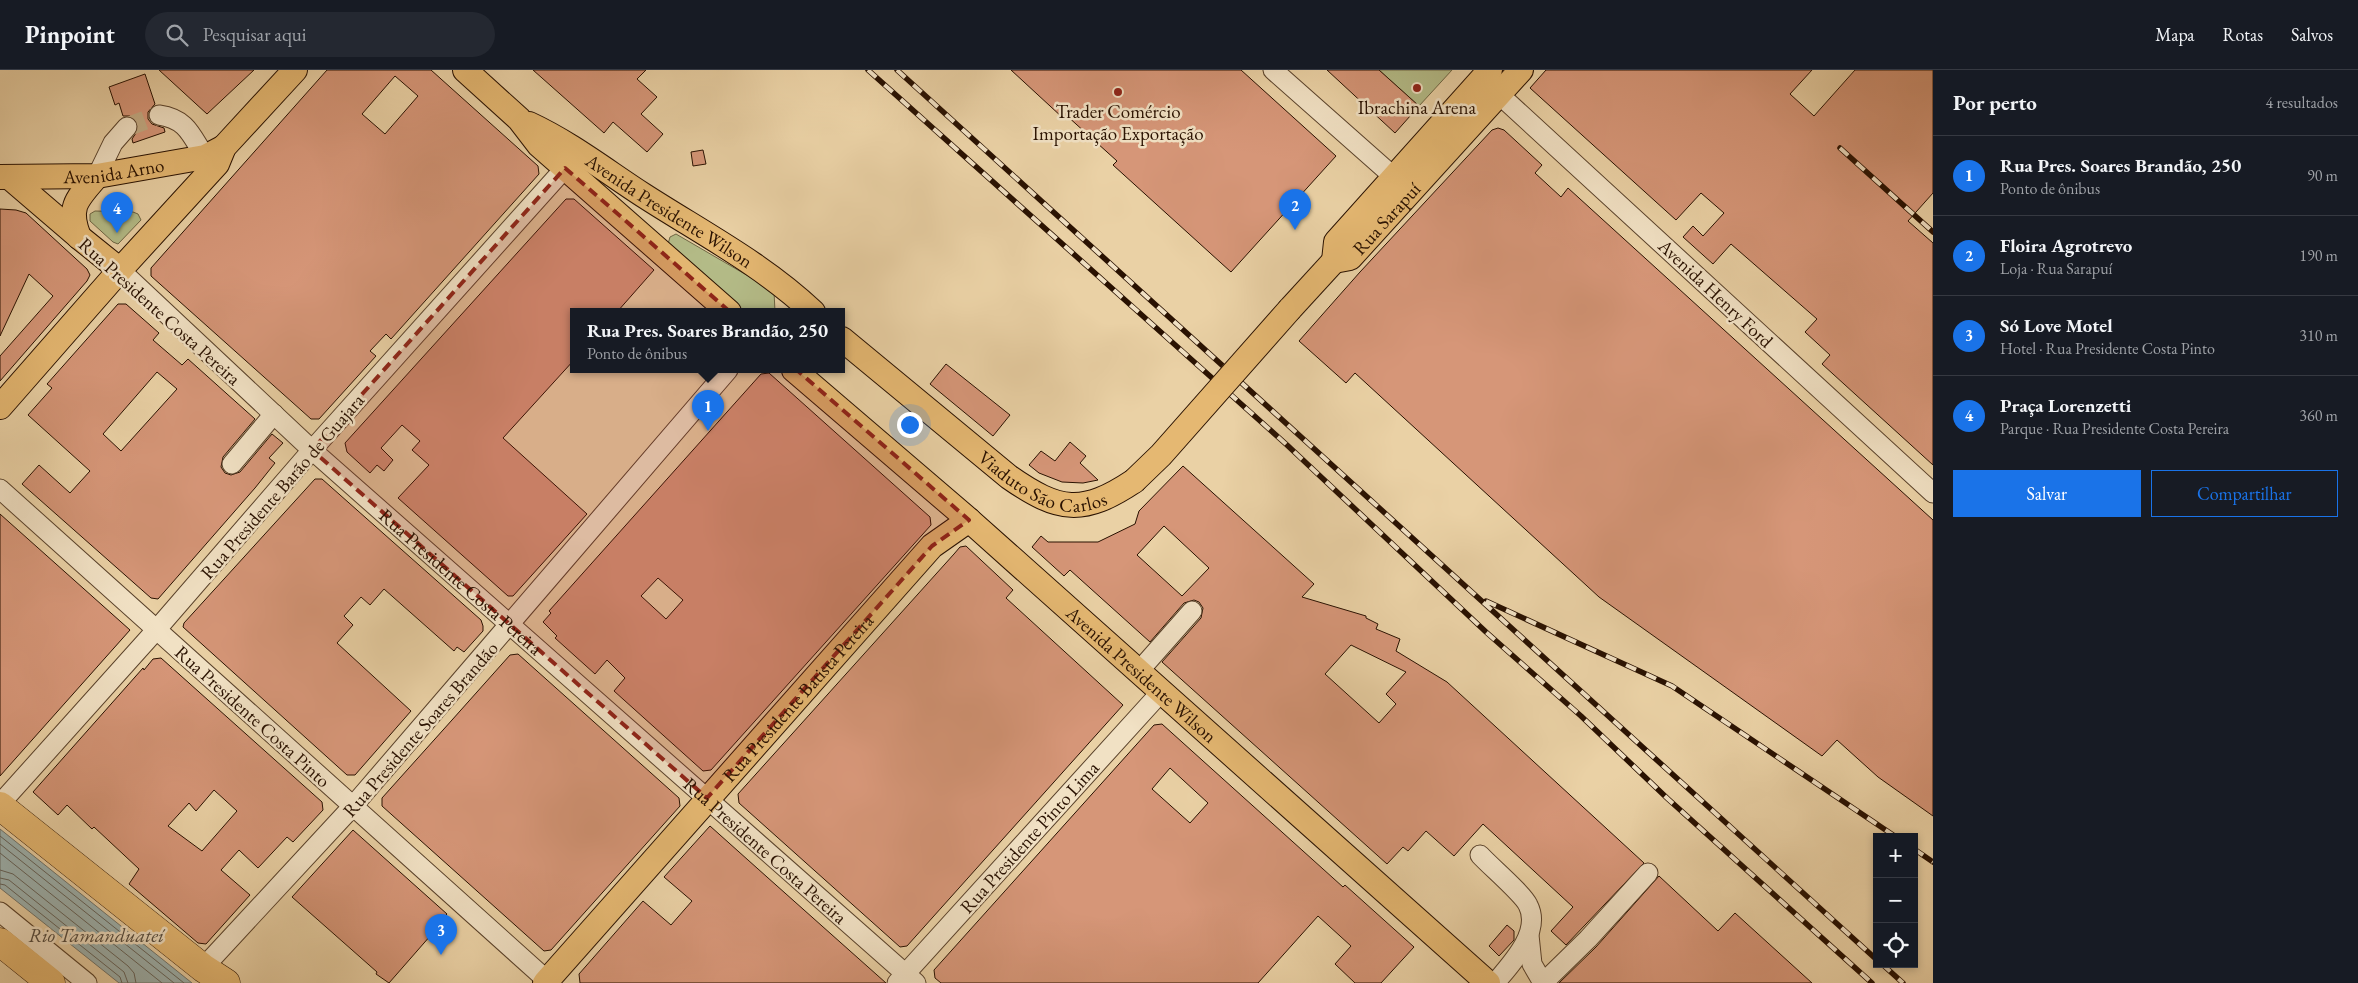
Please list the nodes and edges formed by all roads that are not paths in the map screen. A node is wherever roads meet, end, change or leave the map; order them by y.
1 (294, 70) edge
2 (465, 70) edge
3 (1273, 70) edge
4 (1521, 70) edge
5 (1491, 81) edge
6 (159, 114) tunnel mouth
7 (519, 119) junction
8 (127, 127) tunnel mouth
9 (215, 152) junction
10 (565, 168) junction
11 (98, 176) junction
12 (1393, 176) junction
13 (5, 177) edge
14 (1411, 192) junction
15 (79, 238) junction
16 (1334, 261) junction
17 (120, 270) junction
18 (788, 288) junction
19 (724, 308) edge
20 (789, 308) edge
21 (809, 308) edge
22 (845, 341) edge
23 (725, 373) edge
24 (797, 373) edge
25 (0, 407) edge
26 (274, 414) junction
27 (312, 450) junction
28 (232, 464) dead end
29 (0, 489) edge
30 (1933, 493) edge
31 (950, 504) junction
32 (969, 520) junction
33 (932, 546) junction
34 (1192, 611) dead end
35 (510, 625) junction
36 (157, 629) junction
37 (1139, 671) junction
38 (1162, 691) junction
39 (708, 798) junction
40 (0, 805) edge
41 (353, 806) junction
42 (1480, 855) dead end
43 (1648, 873) dead end
44 (0, 912) edge
45 (1529, 935) junction
46 (0, 942) edge
47 (203, 968) junction
48 (41, 980) edge
49 (906, 980) edge
50 (547, 982) edge
51 (87, 983) edge
52 (226, 983) edge
53 (1488, 983) edge
54 (1495, 983) edge
55 (1543, 983) edge

1 - 9 main road
2 - 7 main road, Avenida Presidente Wilson
3 - 12 street
4 - 5 main road, Rua Sarapuí
5 - 12 main road, Rua Sarapuí
5 - 14 main road, Rua Sarapuí
5 - 30 street, Avenida Henry Ford
6 - 9 street
7 - 10 main road, Avenida Presidente Wilson
7 - 18 main road, Avenida Presidente Wilson
8 - 11 street
9 - 11 main road, Avenida Arno
9 - 17 main road
10 - 19 main road, Avenida Presidente Wilson
10 - 27 street, Rua Presidente Barão de Guajara
11 - 13 main road, Avenida Arno
11 - 15 main road
12 - 14 street
12 - 16 main road, Rua Sarapuí
13 - 15 main road, Rua Presidente Costa Pereira
14 - 16 main road, Rua Sarapuí
15 - 17 main road, Rua Presidente Costa Pereira
16 - 22 main road, Viaduto São Carlos, bridge
17 - 25 main road
17 - 26 street, Rua Presidente Costa Pereira
18 - 20 main road
18 - 21 main road, Avenida Presidente Wilson
23 - 35 street, Rua Presidente Soares Brandão
24 - 31 main road, Avenida Presidente Wilson
26 - 27 street, Rua Presidente Costa Pereira
26 - 28 street
27 - 35 street, Rua Presidente Costa Pereira
27 - 36 street, Rua Presidente Barão de Guajara
29 - 36 street, Rua Presidente Costa Pinto
31 - 32 main road, Avenida Presidente Wilson
31 - 33 main road, Rua Presidente Batista Pereira
32 - 33 main road, Rua Presidente Batista Pereira
32 - 37 main road, Avenida Presidente Wilson
33 - 39 main road, Rua Presidente Batista Pereira
34 - 37 street
35 - 39 street, Rua Presidente Costa Pereira
35 - 41 street, Rua Presidente Soares Brandão
36 - 40 street, Rua Presidente Barão de Guajara
36 - 41 street, Rua Presidente Costa Pinto
37 - 38 main road, Avenida Presidente Wilson
38 - 49 street, Rua Presidente Pinto Lima
38 - 53 main road, Avenida Presidente Wilson
39 - 49 street, Rua Presidente Costa Pereira
39 - 50 main road, Rua Presidente Batista Pereira
40 - 47 highway
41 - 47 street, Rua Presidente Soares Brandão
41 - 50 street, Rua Presidente Costa Pinto
42 - 45 street
43 - 55 street
44 - 51 street
45 - 54 street
45 - 55 street
46 - 48 highway
47 - 52 highway

